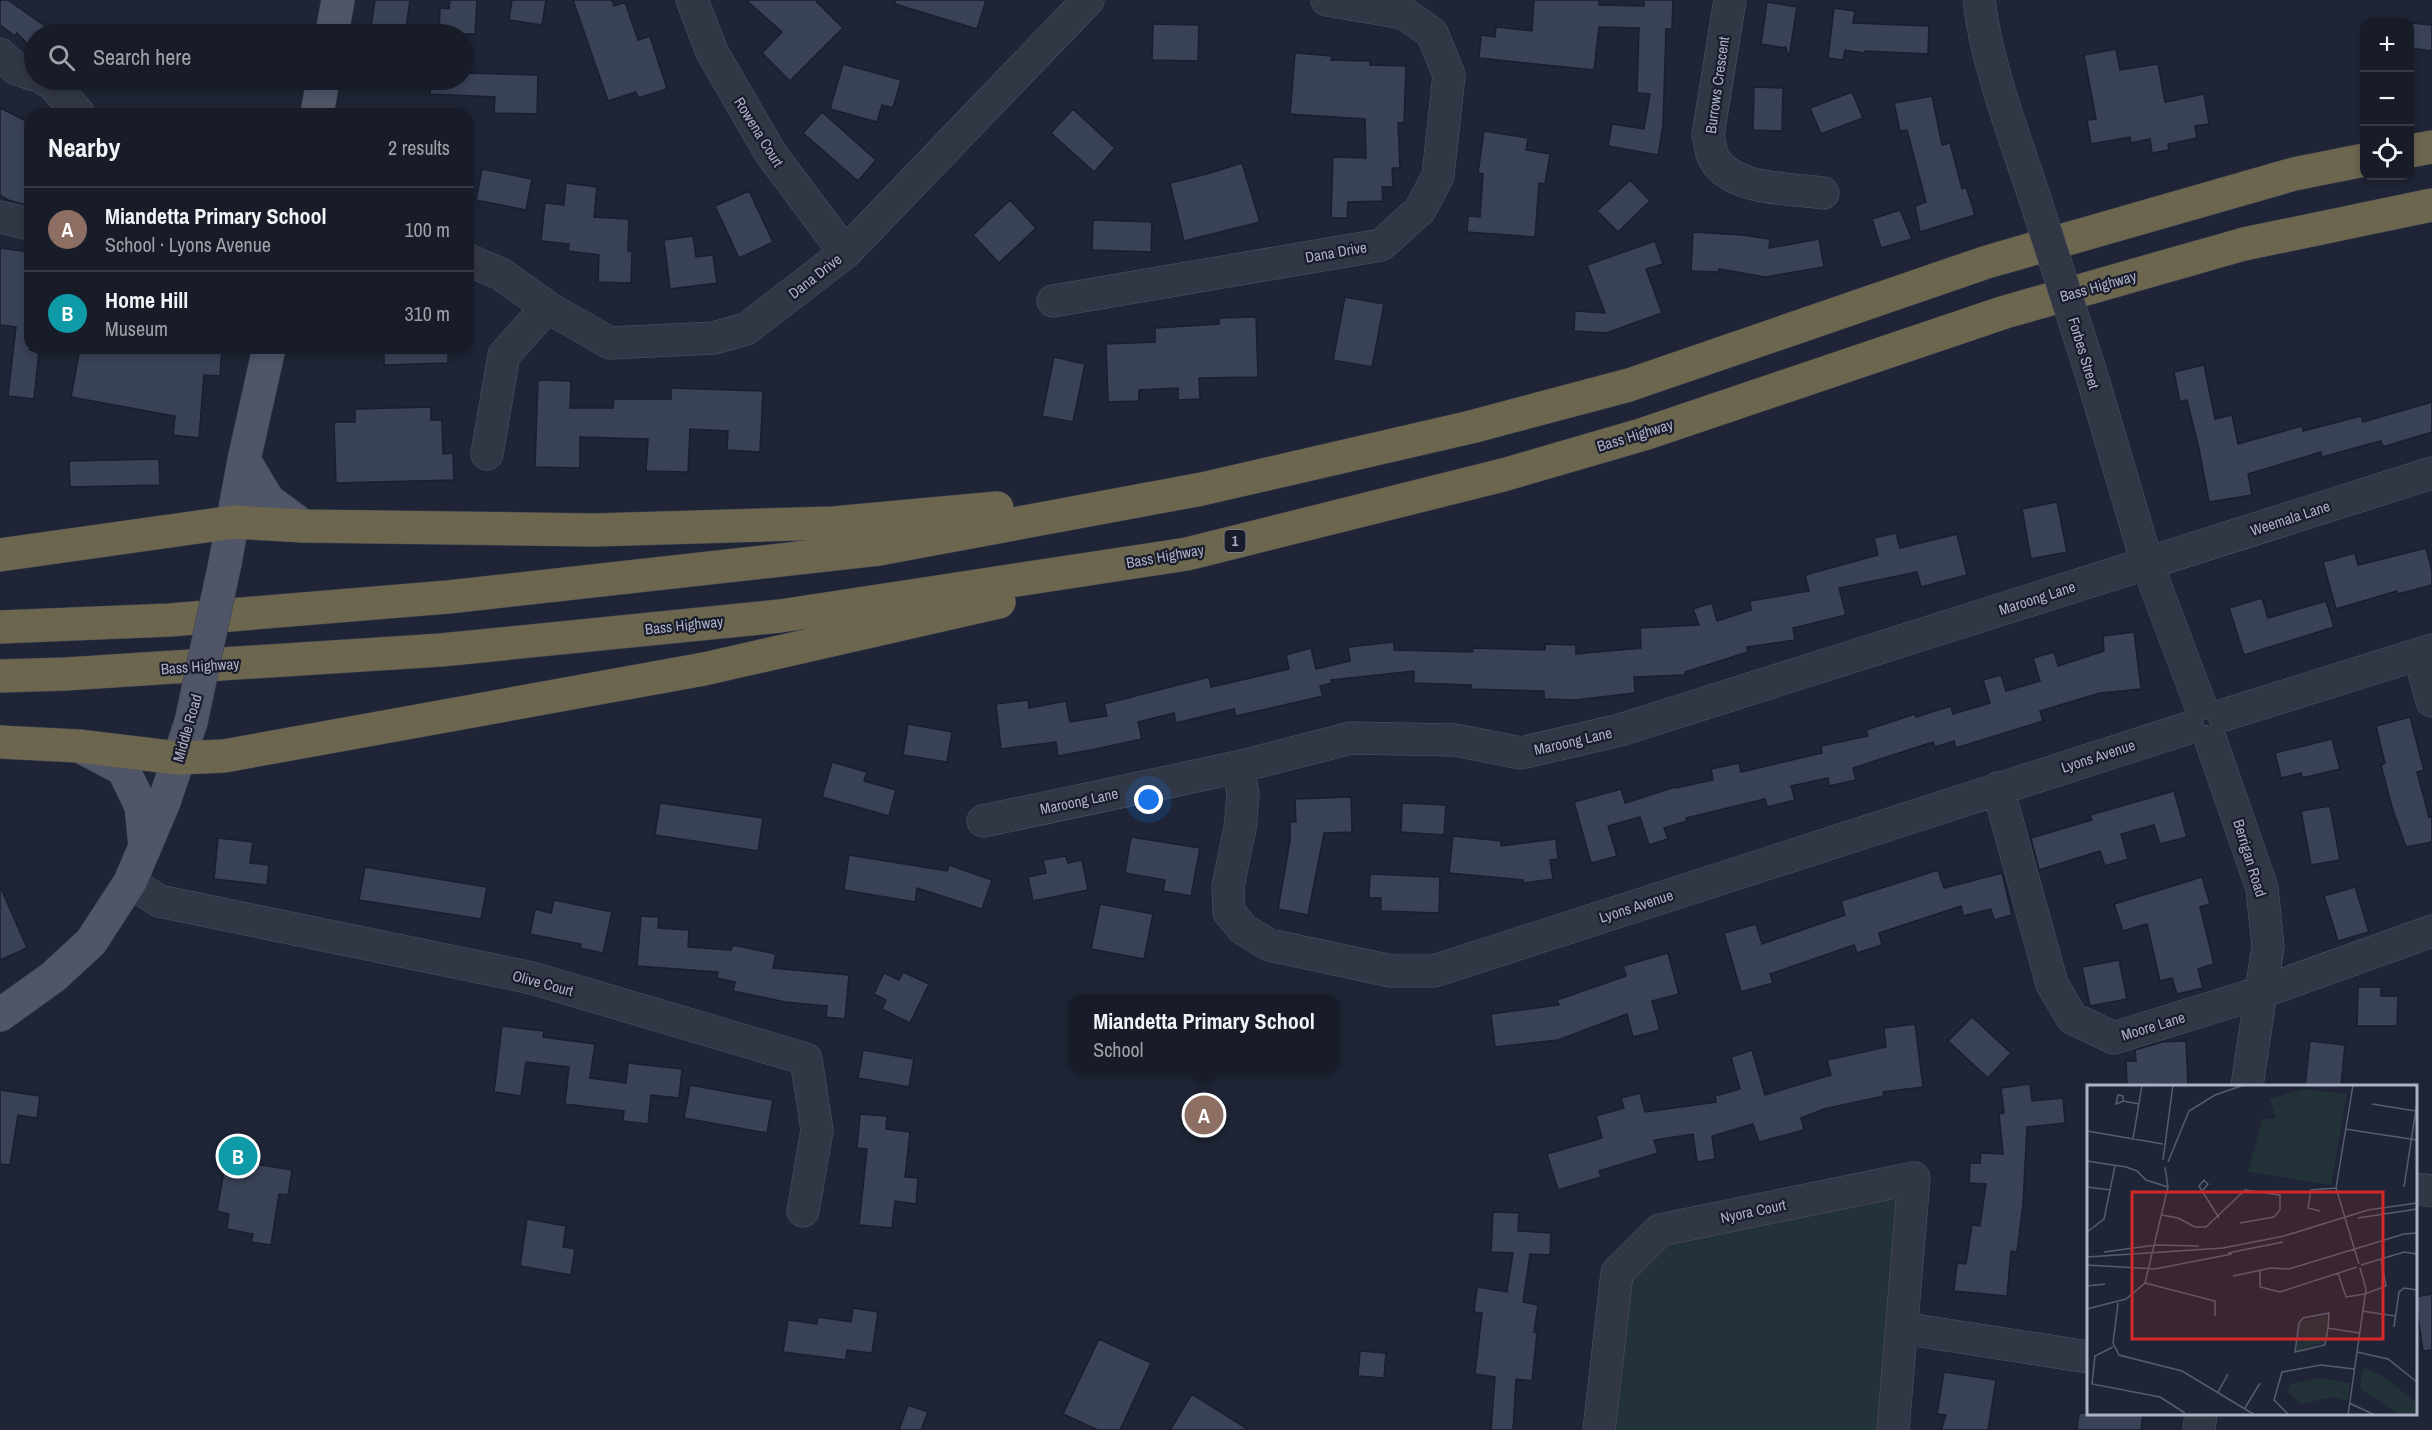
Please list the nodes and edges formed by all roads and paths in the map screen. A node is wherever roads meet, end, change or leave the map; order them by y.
1 (338, 0) edge
2 (692, 0) edge
3 (1088, 0) edge
4 (1327, 0) edge
5 (1730, 0) edge
6 (1979, 0) edge
7 (334, 24) edge
8 (0, 54) edge
9 (24, 71) edge
10 (58, 90) edge
11 (321, 90) edge
12 (75, 108) edge
13 (317, 108) edge
14 (2432, 147) edge
15 (2414, 150) edge
16 (2360, 161) edge
17 (1823, 193) dead end
18 (2432, 205) edge
19 (0, 218) edge
20 (24, 223) edge
21 (844, 253) junction
22 (474, 263) edge
23 (1053, 302) dead end
24 (547, 307) junction
25 (268, 354) edge
26 (487, 454) dead end
27 (244, 460) junction
28 (2432, 473) edge
29 (1202, 489) junction
30 (234, 522) junction
31 (303, 526) junction
32 (1187, 554) junction
33 (0, 555) edge
34 (2147, 563) junction
35 (0, 627) edge
36 (2425, 652) edge
37 (0, 676) edge
38 (2432, 701) edge
39 (2206, 722) junction
40 (0, 742) edge
41 (78, 746) junction
42 (178, 758) junction
43 (1238, 767) junction
44 (1998, 788) junction
45 (983, 821) dead end
46 (145, 848) junction
47 (130, 882) junction
48 (2432, 931) edge
49 (2262, 992) junction
50 (0, 1015) edge
51 (2247, 1085) edge
52 (2417, 1189) edge
53 (2432, 1191) edge
54 (803, 1211) dead end
55 (1902, 1328) junction
56 (2087, 1357) edge
57 (2201, 1415) edge
58 (1599, 1430) edge
59 (1893, 1430) edge
60 (2199, 1430) edge

1 - 7 main road
2 - 21 street, Rowena Court
3 - 21 street, Dana Drive
4 - 23 street, Dana Drive
5 - 17 street, Burrows Crescent
6 - 34 street, Forbes Street, bridge
8 - 9 street
10 - 12 street
11 - 13 main road
14 - 15 highway
16 - 29 highway
18 - 32 highway, Bass Highway / 1
19 - 20 street
21 - 24 street, Dana Drive
22 - 24 street, Dana Drive
24 - 26 street
25 - 27 main road, Middle Road
27 - 30 main road, Middle Road
27 - 31 main road
28 - 34 street, Weemala Lane
29 - 31 highway
29 - 35 highway
30 - 31 highway
30 - 33 highway
30 - 42 main road, Middle Road, bridge
32 - 37 highway, Bass Highway / 1
32 - 42 highway
34 - 39 street, Forbes Street
34 - 43 street, Maroong Lane
36 - 38 street
36 - 39 street, Lyons Avenue
39 - 44 street, Lyons Avenue
39 - 49 street, Berrigan Road
40 - 41 highway
41 - 42 highway
41 - 46 main road
42 - 46 main road, Middle Road
43 - 44 street, Lyons Avenue
43 - 45 street, Maroong Lane
44 - 49 street, Moore Lane
46 - 47 main road, Middle Road
47 - 50 main road, Middle Road
47 - 54 street, Olive Court
48 - 49 street, Moore Lane
49 - 51 street, Berrigan Road
52 - 53 street
55 - 56 street
55 - 58 street, Nyora Court
55 - 59 street, Nyora Court
57 - 60 street

